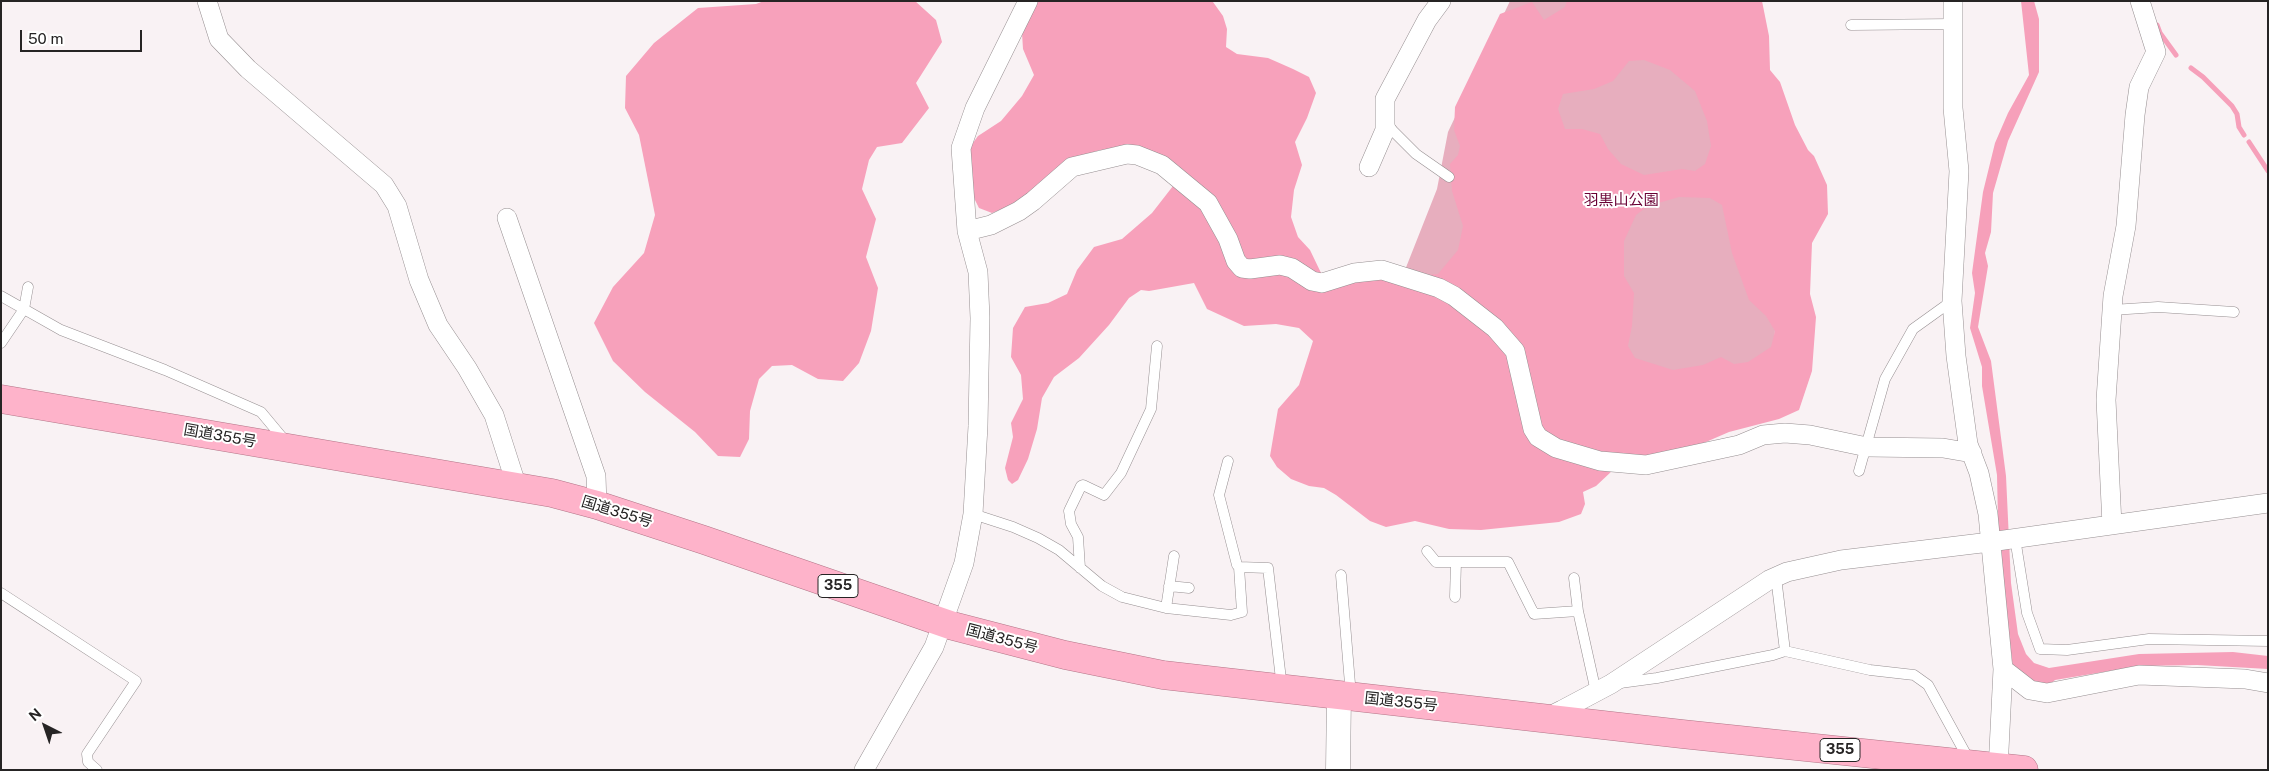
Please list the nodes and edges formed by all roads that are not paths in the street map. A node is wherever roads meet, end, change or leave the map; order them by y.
1 (207, 1) edge
2 (1028, 1) edge
3 (1441, 1) edge
4 (1953, 1) edge
5 (2140, 1) edge
6 (1851, 24) dead end
7 (1953, 24) junction
8 (1386, 121) junction
9 (1369, 167) dead end
10 (1449, 178) dead end
11 (507, 218) dead end
12 (967, 231) junction
13 (28, 287) dead end
14 (1, 296) edge
15 (1952, 301) junction
16 (24, 309) junction
17 (2112, 310) junction
18 (2234, 312) dead end
19 (1, 343) edge
20 (1157, 346) dead end
21 (1, 399) edge
22 (1867, 447) junction
23 (292, 448) junction
24 (1972, 453) junction
25 (1228, 461) dead end
26 (1858, 471) dead end
27 (517, 487) junction
28 (2268, 503) edge
29 (597, 504) junction
30 (973, 514) junction
31 (2112, 525) junction
32 (2002, 540) junction
33 (1427, 551) dead end
34 (1174, 556) dead end
35 (1456, 562) junction
36 (1239, 567) junction
37 (1080, 568) junction
38 (1341, 574) dead end
39 (1776, 577) junction
40 (1574, 578) dead end
41 (1169, 586) junction
42 (1189, 588) dead end
43 (1, 593) edge
44 (1455, 597) dead end
45 (1166, 608) junction
46 (1578, 611) junction
47 (943, 623) junction
48 (2268, 641) edge
49 (1785, 651) junction
50 (2003, 669) junction
51 (2268, 683) edge
52 (1282, 688) junction
53 (1604, 688) junction
54 (1345, 696) junction
55 (1554, 720) junction
56 (1971, 764) junction
57 (2007, 769) edge
58 (97, 770) edge
59 (864, 770) edge
60 (1338, 770) edge

1 - 27 street
2 - 12 street
3 - 8 street
4 - 7 street
5 - 17 street
6 - 7 lane
7 - 15 street
8 - 9 street
8 - 10 lane
11 - 29 street
12 - 22 street
12 - 30 street
13 - 16 lane
14 - 16 lane
15 - 22 lane
15 - 24 street
16 - 19 lane
16 - 23 lane
17 - 18 lane
17 - 31 street
20 - 37 lane
21 - 23 highway, 国道355号 / 355
22 - 24 street
22 - 26 lane
23 - 27 highway, 国道355号 / 355
24 - 32 street
25 - 36 lane
27 - 29 highway, 国道355号 / 355
28 - 31 street
29 - 47 highway, 国道355号 / 355
30 - 37 lane
30 - 47 street
31 - 32 street
32 - 39 street
32 - 48 lane
32 - 50 street
33 - 35 lane
34 - 41 lane
35 - 44 lane
35 - 46 lane
36 - 45 lane
36 - 52 lane
37 - 45 lane
38 - 54 lane
39 - 49 lane
39 - 53 street
40 - 46 lane
41 - 42 lane
41 - 45 lane
43 - 58 lane
46 - 53 lane
47 - 52 highway, 国道355号 / 355
47 - 59 street
49 - 53 lane
49 - 56 lane
50 - 51 street
50 - 57 street
52 - 54 highway, 国道355号 / 355
53 - 55 street
54 - 55 highway, 国道355号 / 355
54 - 60 street
55 - 56 highway, 国道355号 / 355
56 - 57 highway, 国道355号 / 355

